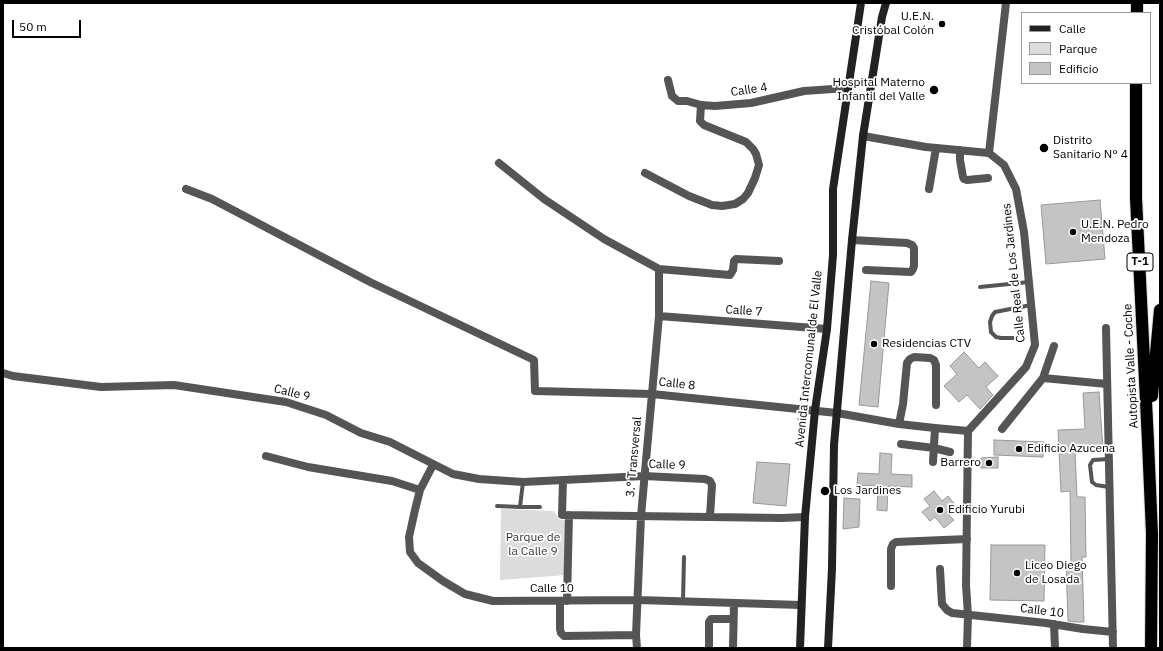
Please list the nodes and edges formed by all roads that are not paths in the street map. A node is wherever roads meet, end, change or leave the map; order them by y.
1 (861, 3) edge
2 (886, 3) edge
3 (1006, 3) edge
4 (668, 80) dead end
5 (1136, 84) edge
6 (847, 88) junction
7 (701, 105) junction
8 (863, 136) junction
9 (936, 148) junction
10 (960, 150) junction
11 (990, 153) junction
12 (499, 163) dead end
13 (645, 173) dead end
14 (988, 178) dead end
15 (186, 189) dead end
16 (928, 189) dead end
17 (852, 240) junction
18 (778, 261) dead end
19 (659, 269) junction
20 (866, 270) dead end
21 (1029, 282) junction
22 (980, 287) dead end
23 (1031, 305) junction
24 (1160, 310) edge
25 (659, 316) junction
26 (1106, 328) dead end
27 (827, 329) junction
28 (1013, 338) dead end
29 (1054, 346) dead end
30 (3, 374) edge
31 (1043, 378) junction
32 (1107, 384) junction
33 (652, 394) junction
34 (936, 405) dead end
35 (815, 410) junction
36 (837, 413) junction
37 (899, 424) junction
38 (935, 428) junction
39 (1002, 429) dead end
40 (968, 431) junction
41 (1148, 442) junction
42 (901, 444) dead end
43 (934, 448) junction
44 (950, 452) dead end
45 (266, 456) dead end
46 (1109, 459) junction
47 (933, 462) dead end
48 (433, 465) junction
49 (644, 476) junction
50 (563, 480) junction
51 (523, 482) junction
52 (1109, 487) junction
53 (420, 490) junction
54 (497, 506) dead end
55 (540, 507) dead end
56 (520, 508) junction
57 (569, 515) junction
58 (641, 516) junction
59 (710, 516) junction
60 (805, 517) junction
61 (1156, 531) edge
62 (967, 539) junction
63 (684, 557) dead end
64 (940, 569) dead end
65 (891, 586) dead end
66 (638, 600) junction
67 (563, 601) junction
68 (683, 601) junction
69 (734, 604) junction
70 (801, 605) junction
71 (968, 615) junction
72 (733, 619) junction
73 (1054, 624) junction
74 (1113, 632) junction
75 (636, 635) junction
76 (637, 648) edge
77 (709, 648) edge
78 (733, 648) edge
79 (800, 648) edge
80 (828, 648) edge
81 (967, 648) edge
82 (1055, 648) edge
83 (1113, 648) edge
84 (1151, 648) edge

1 - 6 main road, Avenida Intercomunal de El Valle
2 - 8 main road
3 - 11 street
4 - 7 street, Calle 4
5 - 41 highway, Autopista Valle - Coche / T-1
6 - 7 street, Calle 4
6 - 27 main road, Avenida Intercomunal de El Valle
7 - 13 street
8 - 9 street
8 - 17 main road
9 - 10 street
9 - 16 street
10 - 11 street
10 - 14 street
11 - 21 street, Calle Real de Los Jardines
12 - 19 street
15 - 33 street, Calle 8
17 - 20 street
17 - 36 main road
18 - 19 street
19 - 25 street, 3.° Transversal
21 - 22 lane
21 - 23 street, Calle Real de Los Jardines
23 - 28 lane
23 - 40 street, Calle Real de Los Jardines
24 - 41 highway
25 - 27 street, Calle 7
25 - 33 street, 3.° Transversal
26 - 32 street
27 - 35 main road, Avenida Intercomunal de El Valle
29 - 31 street
30 - 48 street, Calle 9
31 - 32 street
31 - 39 street
32 - 46 street
33 - 35 street, Calle 8
33 - 49 street, 3.° Transversal
34 - 37 street
35 - 36 street, Calle 8
35 - 60 main road, Avenida Intercomunal de El Valle
36 - 37 street
36 - 80 main road
37 - 38 street
38 - 40 street
38 - 43 street
40 - 62 street
41 - 61 highway, Autopista Valle - Coche / T-1
42 - 43 street
43 - 44 street
43 - 47 street
45 - 53 street
46 - 52 street
46 - 52 lane
48 - 51 street, Calle 9
48 - 53 street, Calle 10
49 - 50 street, Calle 9
49 - 58 street, 3.° Transversal
49 - 59 street, Calle 9
50 - 51 street, Calle 9
50 - 57 street
51 - 56 lane
52 - 74 street
53 - 67 street, Calle 10
54 - 56 lane
55 - 56 lane
57 - 58 street
57 - 67 street
58 - 59 street
58 - 66 street, 3.° Transversal
59 - 60 street
60 - 70 main road, Avenida Intercomunal de El Valle
61 - 84 highway, Autopista Valle - Coche / T-1
62 - 65 street
62 - 71 street
63 - 68 lane
64 - 71 street, Calle 10
66 - 67 street, Calle 10
66 - 68 street, Calle 10
66 - 75 street, 3.° Transversal
67 - 75 street
68 - 69 street, Calle 10
69 - 70 street, Calle 10
69 - 72 street
70 - 79 main road, Avenida Intercomunal de El Valle
71 - 73 street, Calle 10
71 - 81 street
72 - 77 street
72 - 78 street
73 - 74 street, Calle 10
73 - 82 street
74 - 83 street
75 - 76 street, 3.° Transversal

